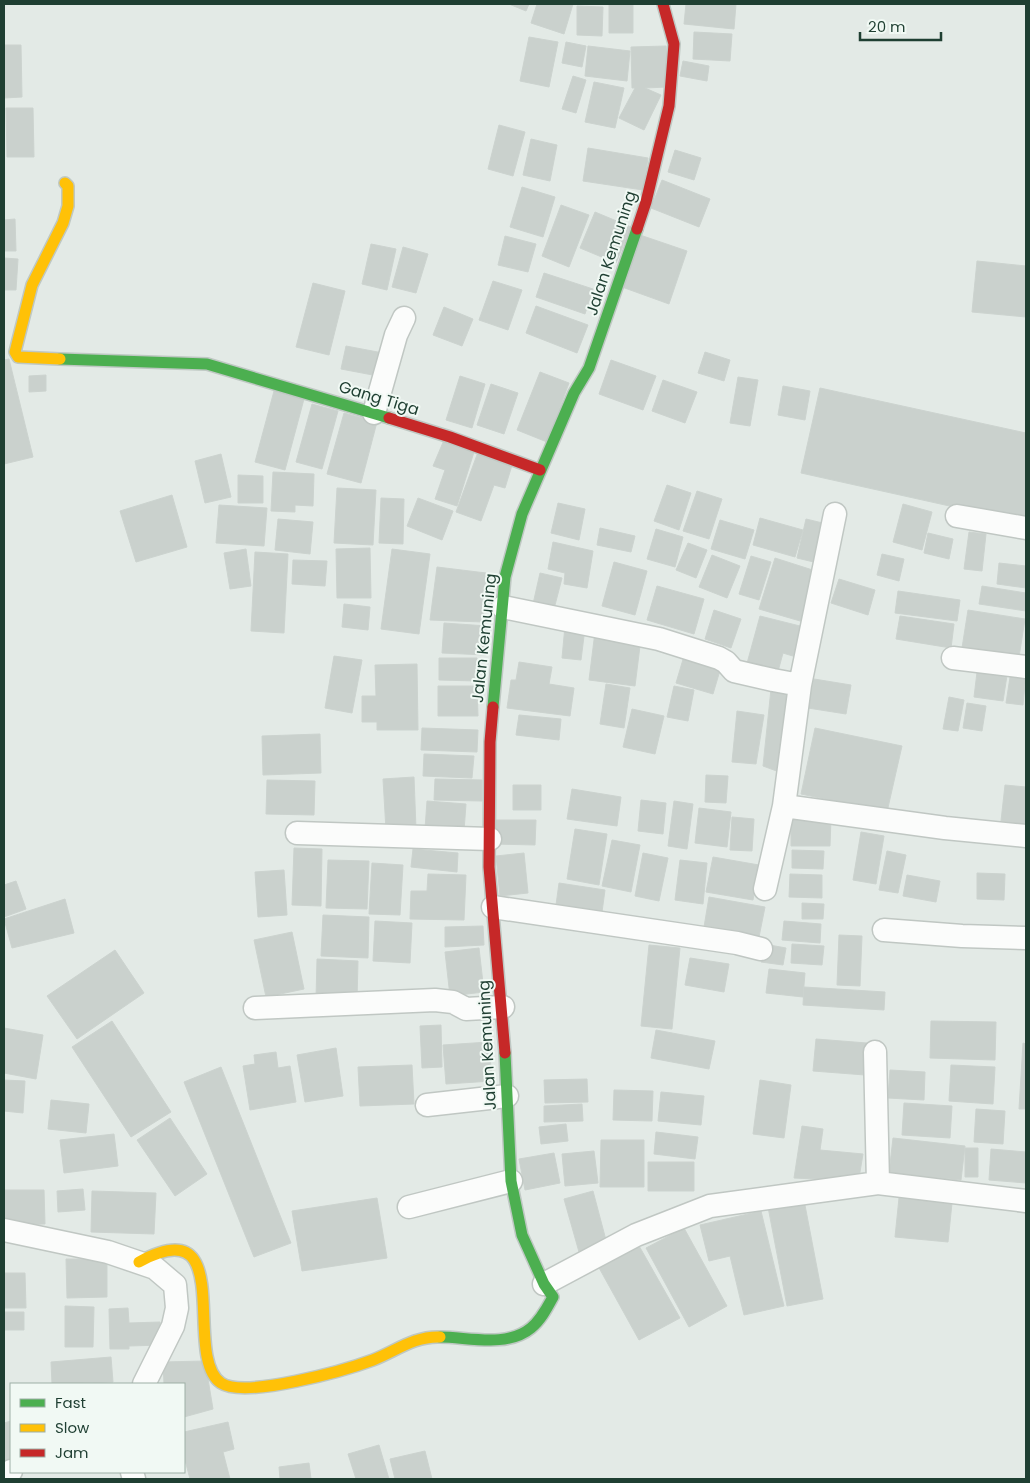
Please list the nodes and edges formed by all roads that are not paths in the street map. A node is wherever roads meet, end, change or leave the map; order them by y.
1 (663, 4) edge
2 (66, 183) dead end
3 (404, 318) dead end
4 (374, 413) junction
5 (540, 470) junction
6 (835, 514) dead end
7 (958, 516) dead end
8 (1026, 528) edge
9 (502, 607) junction
10 (953, 658) dead end
11 (1026, 667) edge
12 (800, 685) junction
13 (784, 806) junction
14 (297, 833) dead end
15 (1026, 836) edge
16 (490, 839) junction
17 (765, 889) dead end
18 (493, 907) junction
19 (884, 930) dead end
20 (1026, 938) edge
21 (761, 949) dead end
22 (502, 1007) junction
23 (256, 1008) dead end
24 (875, 1052) dead end
25 (507, 1096) junction
26 (427, 1105) dead end
27 (510, 1181) junction
28 (878, 1183) junction
29 (1026, 1201) edge
30 (409, 1207) dead end
31 (4, 1230) edge
32 (139, 1262) junction
33 (548, 1290) junction
34 (144, 1383) edge

1 - 5 street, Jalan Kemuning
2 - 4 street, Gang Tiga
3 - 4 street
4 - 5 street, Gang Tiga
5 - 9 street, Jalan Kemuning
6 - 12 street
7 - 8 street
9 - 12 street
9 - 16 street, Jalan Kemuning
10 - 11 street
12 - 13 street
13 - 15 street
13 - 17 street
14 - 16 street
16 - 18 street, Jalan Kemuning
18 - 21 street
18 - 22 street, Jalan Kemuning
19 - 20 street
22 - 23 street
22 - 25 street, Jalan Kemuning
24 - 28 street
25 - 26 street
25 - 27 street, Jalan Kemuning
27 - 30 street
27 - 33 street, Jalan Kemuning
28 - 29 street
28 - 33 street
31 - 32 street
32 - 33 street
32 - 34 street

